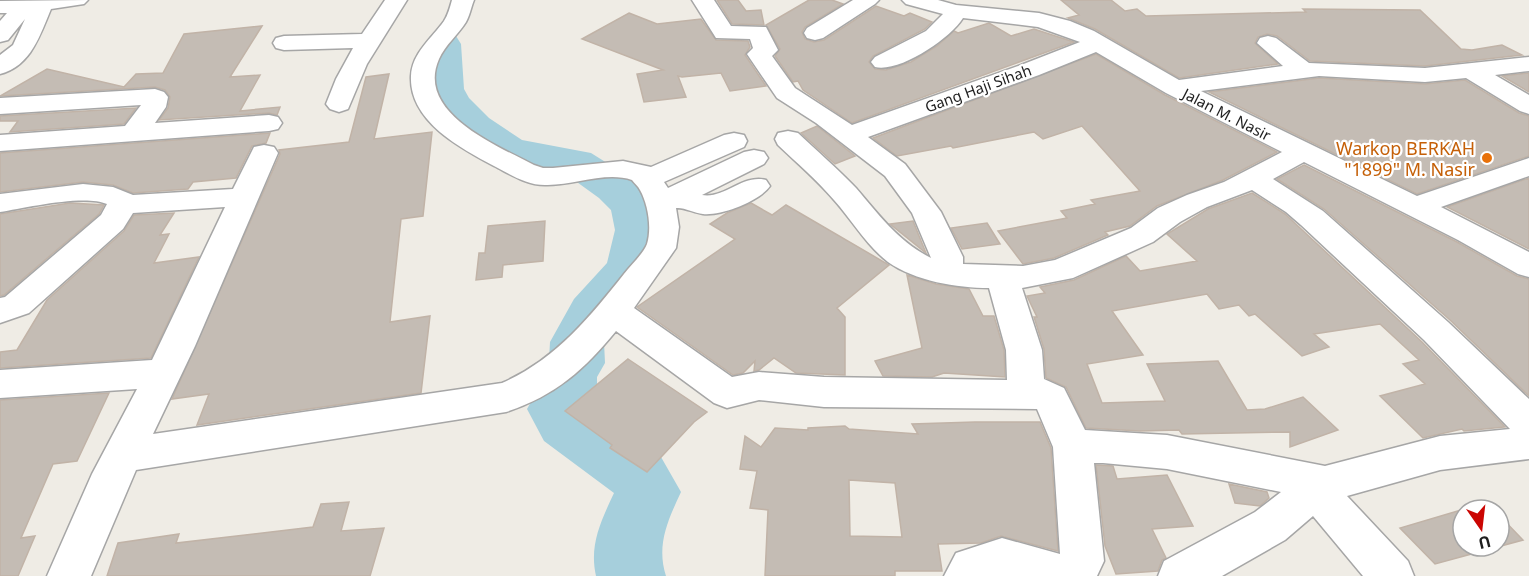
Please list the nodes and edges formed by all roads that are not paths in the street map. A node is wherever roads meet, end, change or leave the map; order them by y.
1 (77, 0) edge
2 (396, 0) edge
3 (463, 0) edge
4 (703, 0) edge
5 (868, 0) edge
6 (913, 0) edge
7 (37, 2) edge
8 (0, 7) edge
9 (956, 11) junction
10 (814, 33) dead end
11 (0, 35) edge
12 (369, 41) junction
13 (284, 43) dead end
14 (1096, 43) junction
15 (1268, 43) dead end
16 (883, 62) dead end
17 (1529, 64) edge
18 (0, 67) edge
19 (1303, 70) junction
20 (1473, 72) junction
21 (1175, 88) junction
22 (339, 104) dead end
23 (13, 105) edge
24 (1529, 106) edge
25 (859, 131) dead end
26 (134, 132) junction
27 (788, 139) dead end
28 (0, 141) edge
29 (1303, 152) junction
30 (1529, 166) edge
31 (1252, 178) junction
32 (662, 193) junction
33 (244, 197) junction
34 (0, 203) edge
35 (121, 206) junction
36 (1414, 207) junction
37 (1529, 266) edge
38 (947, 273) junction
39 (1002, 277) junction
40 (0, 311) edge
41 (613, 311) junction
42 (162, 373) junction
43 (0, 384) edge
44 (1026, 395) junction
45 (1529, 423) edge
46 (1529, 443) edge
47 (1073, 447) junction
48 (122, 455) junction
49 (1320, 486) junction
50 (69, 576) edge
51 (966, 576) edge
52 (1062, 576) edge
53 (1180, 576) edge
54 (1392, 576) edge

1 - 7 street
2 - 12 street
3 - 32 street
4 - 38 street
5 - 10 street
6 - 9 street, Jalan M. Nasir
7 - 8 street
7 - 11 street
7 - 18 street
9 - 14 street, Jalan M. Nasir
9 - 16 street
12 - 13 street
12 - 22 street
14 - 21 street, Jalan M. Nasir
14 - 25 street, Gang Haji Sihah
15 - 19 street
17 - 20 street
19 - 20 street
19 - 21 street
20 - 24 street
21 - 29 street, Jalan M. Nasir
23 - 26 street
23 - 28 street
26 - 28 street
26 - 33 street
27 - 38 street
29 - 31 street
29 - 36 street, Jalan M. Nasir
30 - 36 street
31 - 39 street
31 - 45 street
32 - 32 street
32 - 41 street
33 - 35 street
33 - 42 street
34 - 35 street
35 - 40 street
36 - 37 street, Jalan M. Nasir
38 - 39 street
39 - 44 street
41 - 44 street
41 - 48 street
42 - 43 street
42 - 48 street
44 - 47 street
46 - 49 street
47 - 49 street
47 - 52 street
48 - 50 street
49 - 53 street
49 - 54 street
51 - 52 street

